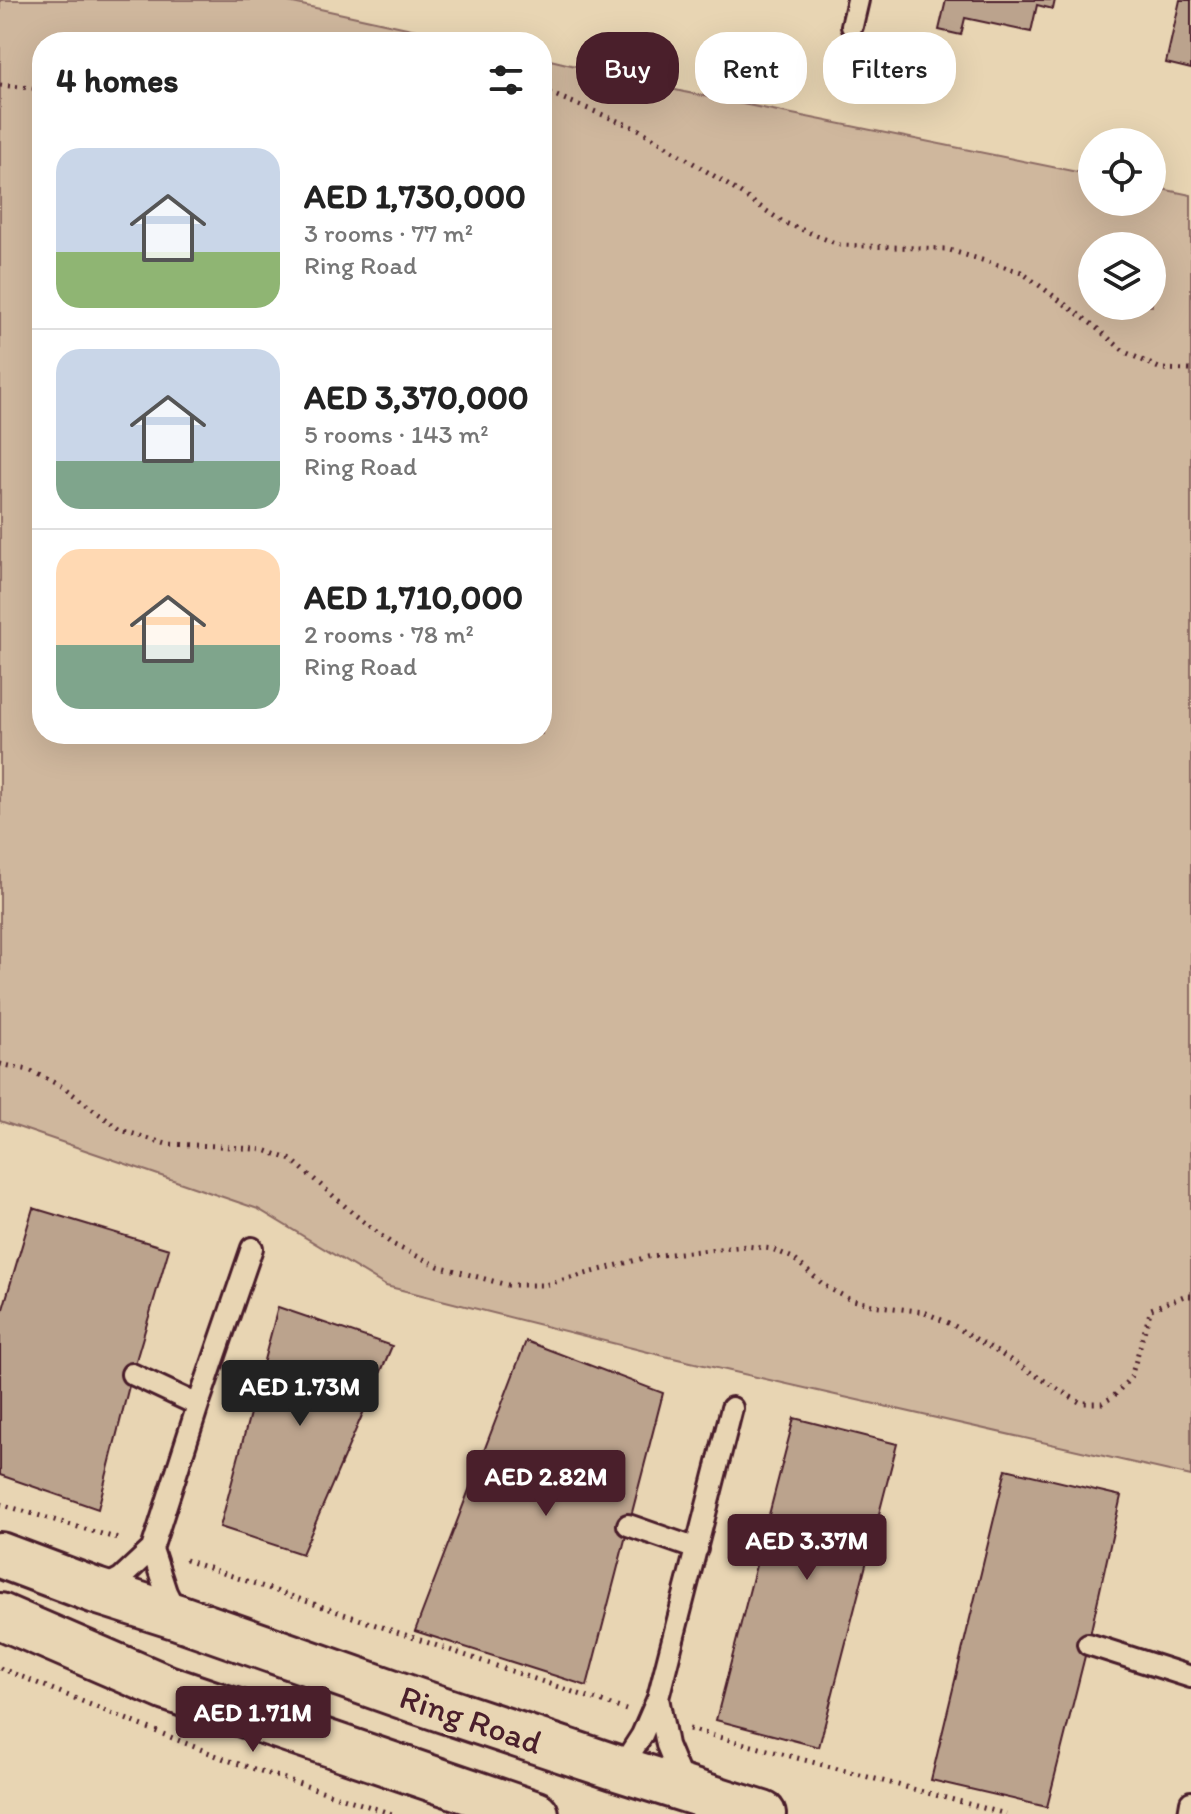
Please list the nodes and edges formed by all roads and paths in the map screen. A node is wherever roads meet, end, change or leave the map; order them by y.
1 (858, 0) edge
2 (852, 26) dead end
3 (0, 85) edge
4 (32, 88) edge
5 (552, 94) edge
6 (1191, 370) edge
7 (0, 1064) edge
8 (252, 1248) dead end
9 (1191, 1296) edge
10 (132, 1374) dead end
11 (198, 1405) junction
12 (732, 1408) dead end
13 (0, 1504) edge
14 (628, 1525) dead end
15 (152, 1549) junction
16 (697, 1549) junction
17 (0, 1555) edge
18 (96, 1591) junction
19 (0, 1616) edge
20 (178, 1617) junction
21 (1088, 1644) dead end
22 (0, 1668) edge
23 (1191, 1677) edge
24 (167, 1688) junction
25 (417, 1701) junction
26 (656, 1720) junction
27 (620, 1769) junction
28 (685, 1789) junction
29 (1191, 1802) edge
30 (392, 1814) edge
31 (534, 1814) edge
32 (763, 1814) edge
33 (1006, 1814) edge
34 (1189, 1814) edge

1 - 2 lane
3 - 4 path
5 - 6 path
7 - 9 path
8 - 11 lane
10 - 11 lane
11 - 15 lane
12 - 16 lane
13 - 15 path
14 - 16 lane
15 - 18 lane
15 - 20 lane
15 - 26 path
16 - 26 lane
17 - 18 street, Ring Road
18 - 20 street, Ring Road
19 - 24 street, Ring Road
20 - 25 street, Ring Road
21 - 23 lane
22 - 30 path
24 - 25 street
24 - 31 street, Ring Road
25 - 27 street, Ring Road
26 - 27 lane
26 - 28 lane
26 - 33 path
27 - 28 street, Ring Road
28 - 32 street, Ring Road
29 - 34 lane

